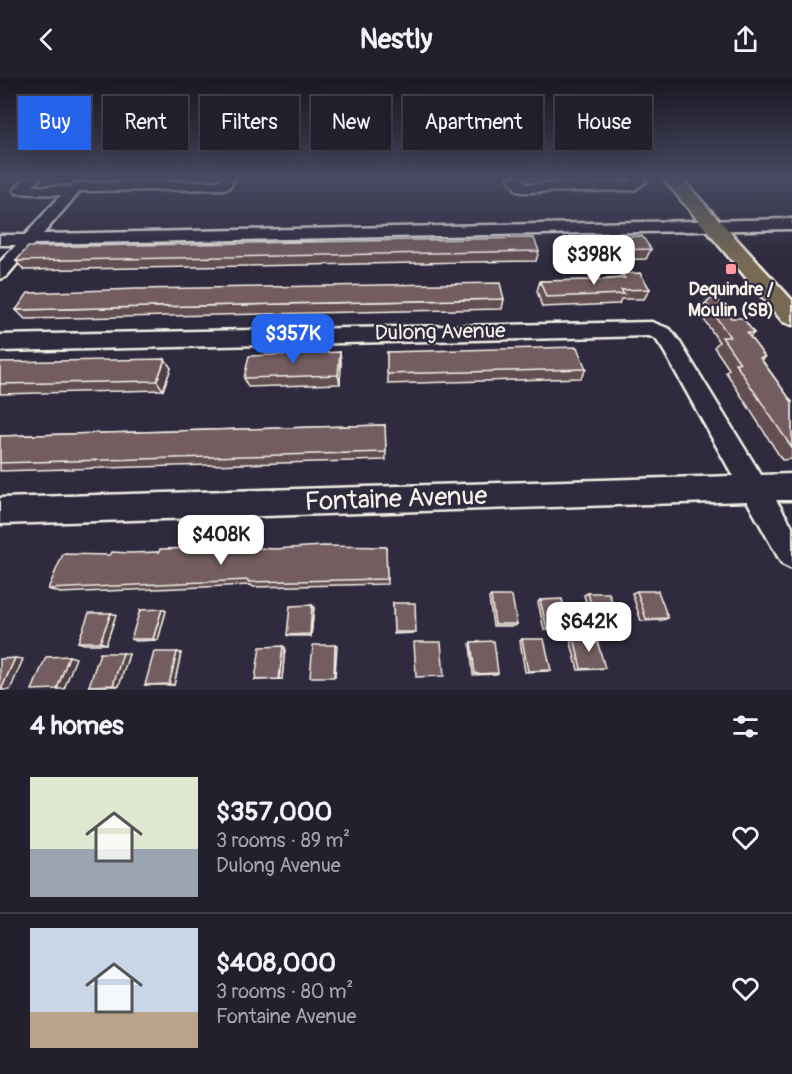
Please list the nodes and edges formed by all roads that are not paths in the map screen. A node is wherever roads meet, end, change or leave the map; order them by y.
1 (58, 206) edge
2 (696, 206) edge
3 (792, 225) edge
4 (714, 226) junction
5 (29, 239) junction
6 (0, 240) edge
7 (0, 273) edge
8 (792, 316) edge
9 (0, 343) edge
10 (792, 487) edge
11 (753, 488) junction
12 (0, 511) edge
13 (792, 554) edge

1 - 5 street
2 - 4 main road
3 - 4 street
4 - 5 street
4 - 8 main road
5 - 6 street
5 - 7 street
9 - 11 street, Dulong Avenue
10 - 11 street, Fontaine Avenue
11 - 12 street, Fontaine Avenue
11 - 13 street, Dulong Avenue

